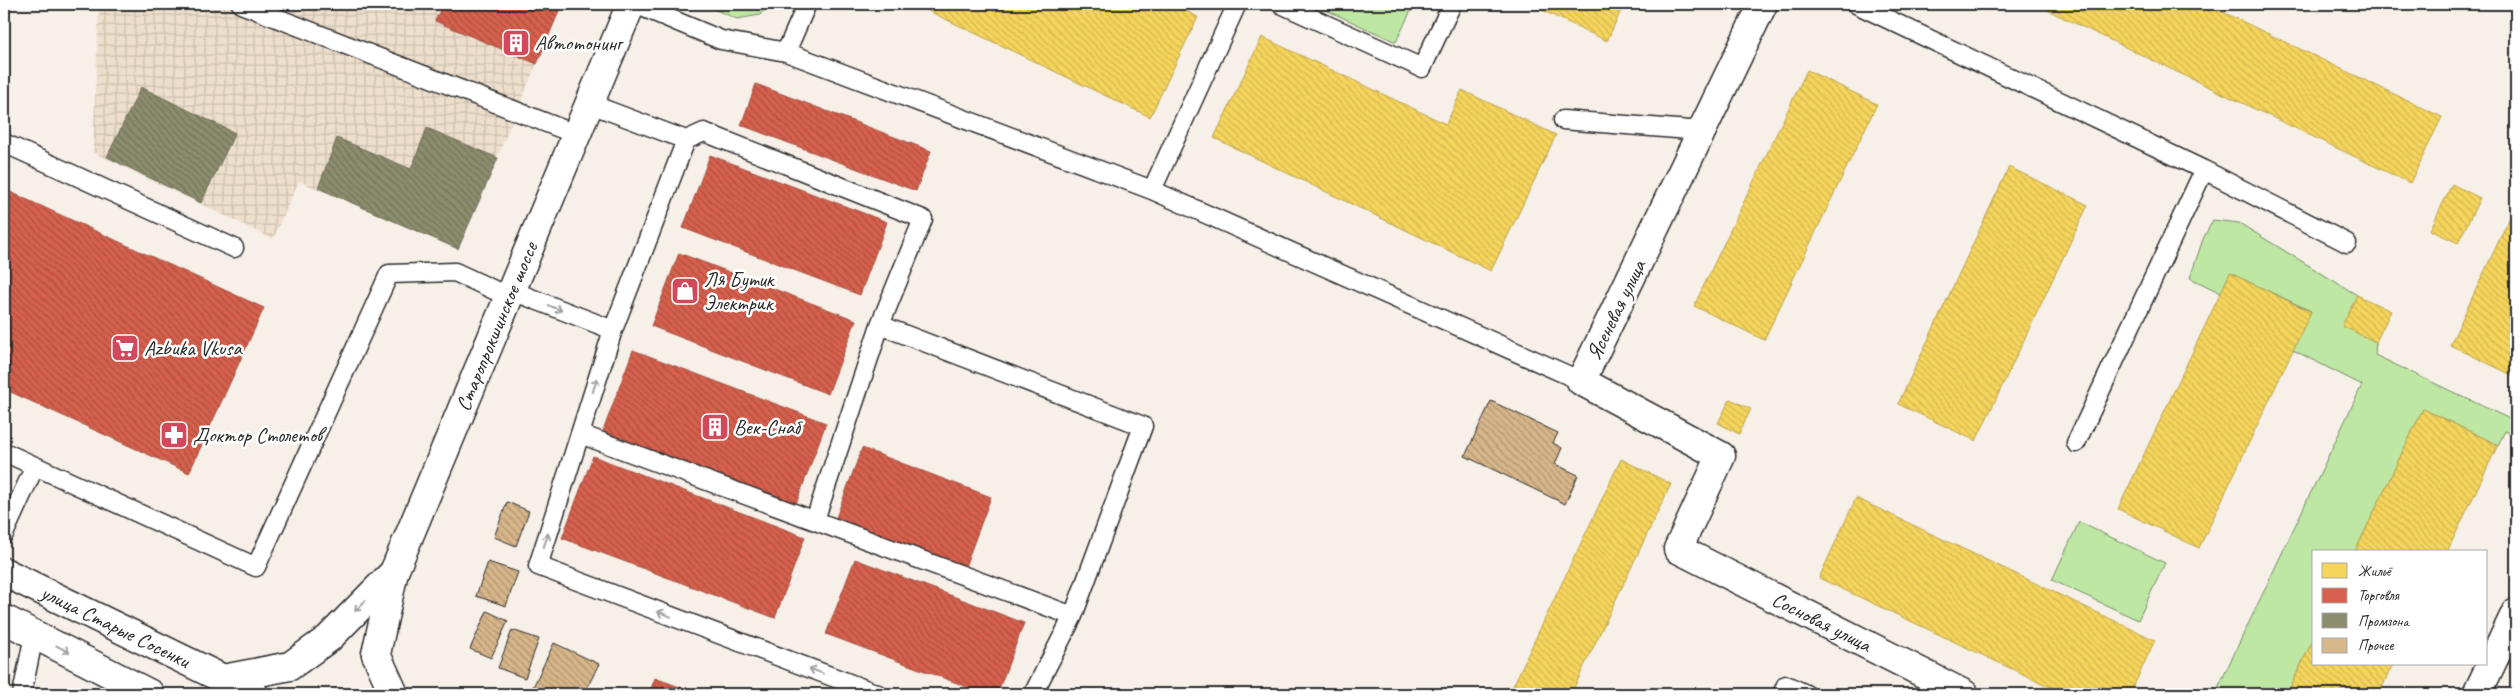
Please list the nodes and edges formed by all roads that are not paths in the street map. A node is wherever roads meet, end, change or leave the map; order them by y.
1 (241, 4) edge
2 (631, 4) edge
3 (635, 4) edge
4 (807, 4) edge
5 (1237, 4) edge
6 (1280, 4) edge
7 (1452, 4) edge
8 (1763, 4) edge
9 (1856, 4) edge
10 (260, 7) edge
11 (786, 52) junction
12 (588, 103) junction
13 (1563, 120) dead end
14 (1702, 131) junction
15 (576, 134) junction
16 (686, 140) junction
17 (4, 143) edge
18 (2204, 170) junction
19 (1152, 190) junction
20 (2347, 243) dead end
21 (234, 248) dead end
22 (509, 293) junction
23 (880, 325) junction
24 (613, 330) junction
25 (1581, 381) junction
26 (580, 434) junction
27 (2076, 442) dead end
28 (4, 452) edge
29 (35, 466) junction
30 (815, 520) junction
31 (4, 534) edge
32 (1678, 549) joint
33 (4, 572) edge
34 (394, 572) junction
35 (2516, 612) edge
36 (1073, 616) junction
37 (4, 619) edge
38 (34, 635) junction
39 (376, 654) junction
40 (222, 679) junction
41 (22, 694) edge
42 (150, 694) edge
43 (254, 694) edge
44 (380, 694) edge
45 (394, 694) edge
46 (878, 694) edge
47 (1033, 694) edge
48 (1782, 694) edge
49 (1806, 694) edge
50 (1964, 694) edge
51 (2477, 694) edge

1 - 10 lane
2 - 12 street, Старопрокшинское шоссе
3 - 11 lane
4 - 11 lane
5 - 19 lane
6 - 7 lane
8 - 14 street, Ясеневая улица
9 - 18 lane
10 - 15 lane
11 - 19 lane
12 - 15 street, Старопрокшинское шоссе
12 - 16 lane
13 - 14 lane
14 - 25 street, Ясеневая улица
15 - 22 street, Старопрокшинское шоссе
16 - 23 lane
16 - 24 lane
17 - 21 lane
18 - 20 lane
18 - 27 lane
19 - 25 lane
22 -> 24 lane
22 - 29 lane
22 - 34 street, Старопрокшинское шоссе
23 - 30 lane
23 - 36 lane
26 -> 24 lane
25 - 32 street, Ясеневая улица
26 - 30 lane
46 -> 26 lane
28 - 29 lane
29 - 31 lane
30 - 36 lane
32 - 50 street, Сосновая улица
33 - 40 street, улица Старые Сосенки
34 - 39 street, Старопрокшинское шоссе
34 -> 40 street
35 - 51 street
36 - 47 lane
37 - 38 street, улица Старые Сосенки
38 - 41 lane
38 -> 42 street, улица Старые Сосенки
39 - 44 street, Старопрокшинское шоссе
39 - 45 street
40 - 43 street, улица Старые Сосенки
48 - 49 lane

